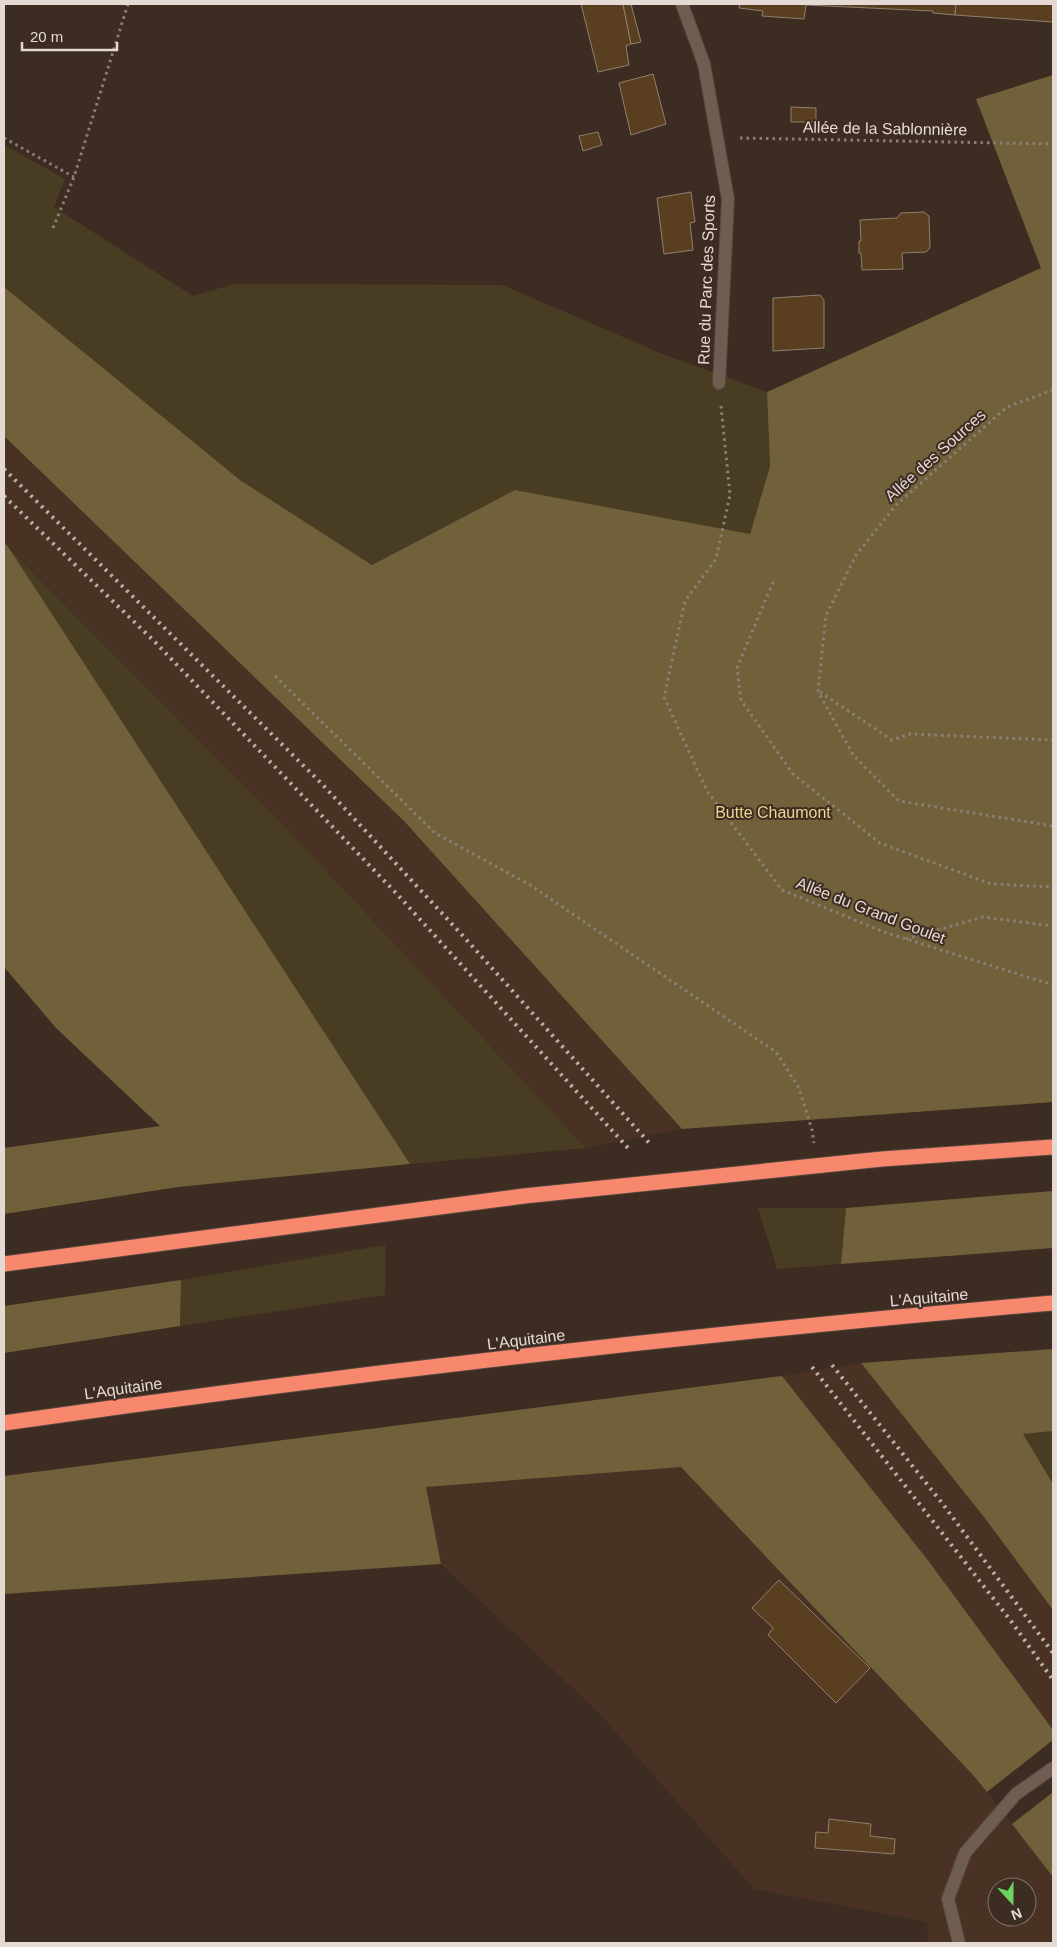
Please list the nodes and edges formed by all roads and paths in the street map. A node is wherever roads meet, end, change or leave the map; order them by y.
1 (128, 4) edge
2 (682, 4) edge
3 (4, 138) edge
4 (717, 138) junction
5 (1053, 144) edge
6 (74, 177) junction
7 (54, 228) dead end
8 (719, 382) joint
9 (1053, 390) edge
10 (773, 582) dead end
11 (275, 676) dead end
12 (818, 691) junction
13 (1053, 740) edge
14 (1053, 826) edge
15 (1053, 887) edge
16 (1053, 926) edge
17 (906, 939) junction
18 (1053, 985) edge
19 (1053, 1147) edge
20 (817, 1166) junction
21 (4, 1264) edge
22 (1053, 1303) edge
23 (4, 1423) edge
24 (1053, 1768) edge
25 (958, 1943) edge

1 - 6 path
2 - 4 street, Rue du Parc des Sports
3 - 6 path
4 - 5 path, Allée de la Sablonnière
4 - 8 street, Rue du Parc des Sports
6 - 7 path
8 - 17 path, Allée du Grand Goulet
9 - 12 path, Allée des Sources
10 - 15 path
11 - 20 path
12 - 13 path
12 - 14 path
16 - 17 path
17 - 18 path, Allée du Grand Goulet
19 - 20 highway
20 - 21 highway
22 - 23 highway, L'Aquitaine
24 - 25 street

